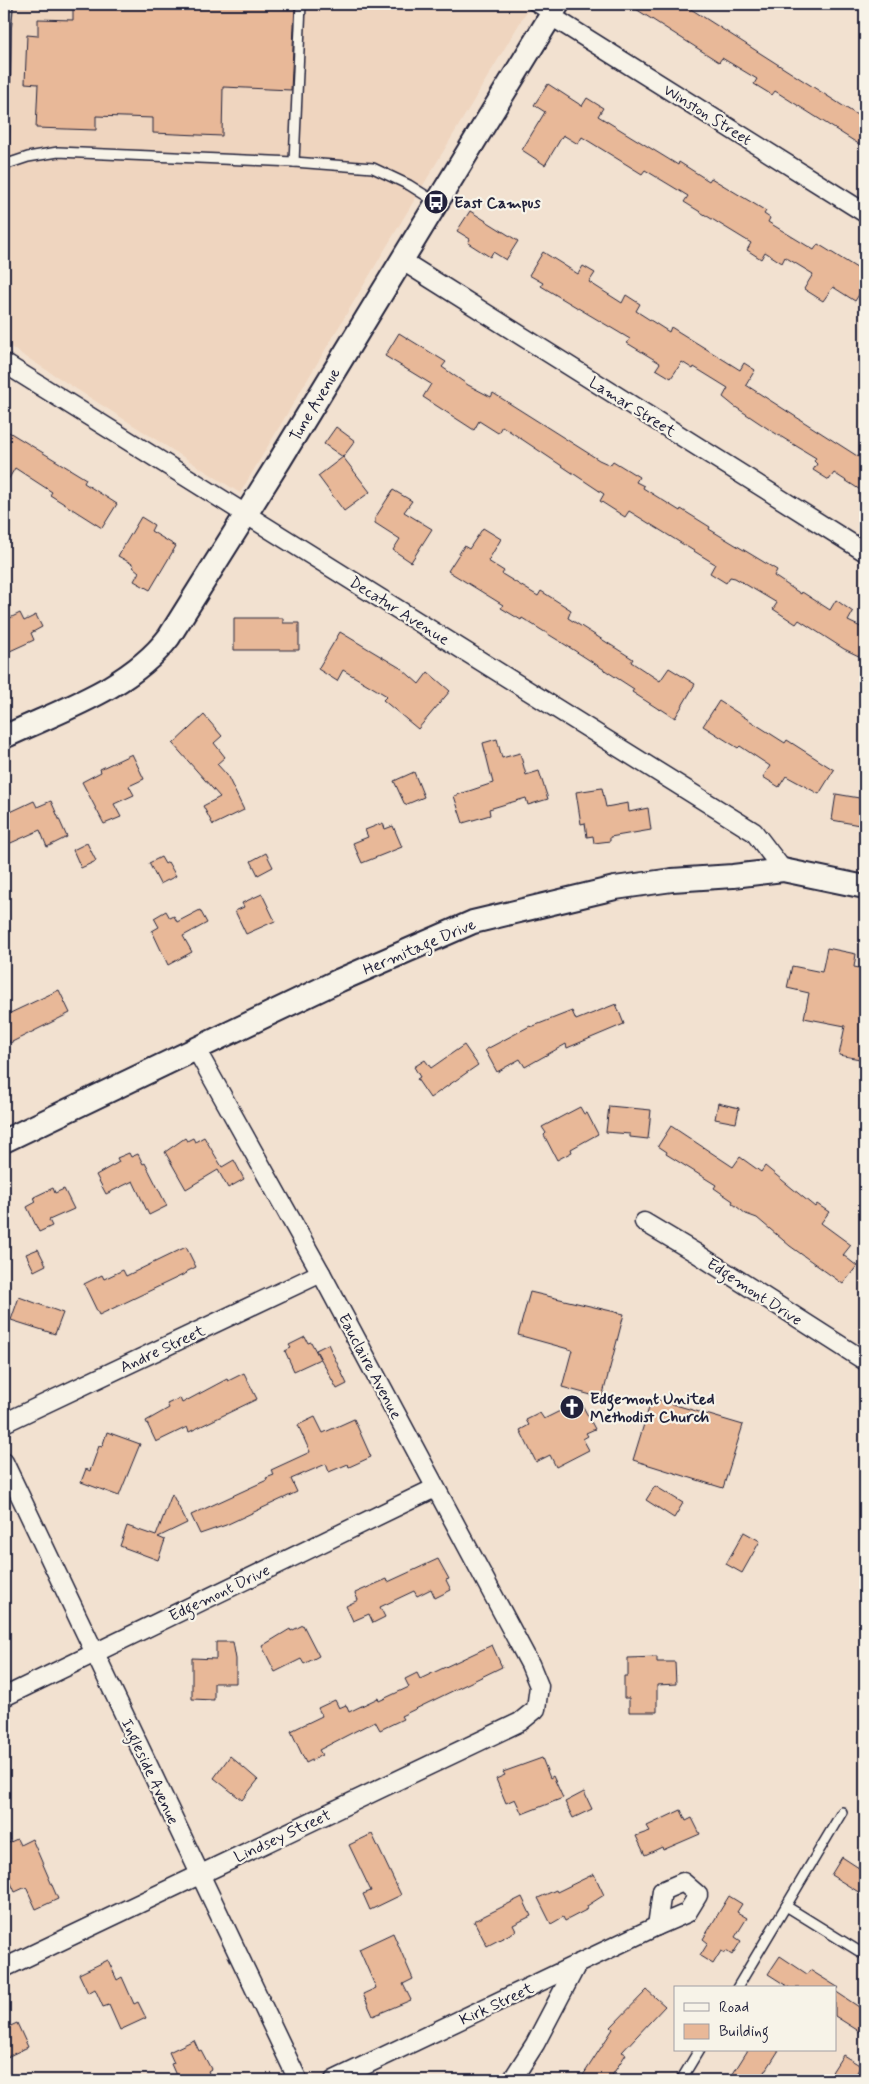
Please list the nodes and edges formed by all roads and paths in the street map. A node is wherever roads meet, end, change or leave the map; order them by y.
1 (8, 4) edge
2 (301, 4) edge
3 (531, 4) edge
4 (554, 10) edge
5 (4, 150) edge
6 (294, 162) junction
7 (4, 165) edge
8 (436, 202) junction
9 (865, 212) edge
10 (401, 260) junction
11 (4, 363) edge
12 (246, 513) junction
13 (865, 552) edge
14 (4, 737) edge
15 (783, 870) junction
16 (865, 887) edge
17 (196, 1049) junction
18 (4, 1141) edge
19 (644, 1222) dead end
20 (321, 1272) junction
21 (865, 1361) edge
22 (4, 1423) edge
23 (4, 1462) edge
24 (434, 1488) junction
25 (94, 1653) junction
26 (540, 1686) joint
27 (4, 1697) edge
28 (842, 1812) dead end
29 (200, 1874) junction
30 (786, 1906) junction
31 (657, 1926) dead end
32 (865, 1955) edge
33 (577, 1964) junction
34 (4, 1968) edge
35 (738, 1986) edge
36 (698, 2052) edge
37 (298, 2080) edge
38 (334, 2080) edge
39 (512, 2080) edge
40 (680, 2080) edge

1 - 5 lane
2 - 6 lane
3 - 4 lane
4 - 8 street, Tune Avenue
4 - 9 street, Winston Street
6 - 7 lane
6 - 8 lane
8 - 10 street, Tune Avenue
10 - 12 street, Tune Avenue
10 - 13 street, Lamar Street
11 - 12 street, Decatur Avenue
12 - 14 street, Tune Avenue
12 - 15 street, Decatur Avenue
15 - 16 street, Hermitage Drive
15 - 17 street, Hermitage Drive
17 - 18 street, Hermitage Drive
17 - 20 street, Eauclaire Avenue
19 - 21 street, Edgemont Drive
20 - 22 street, Andre Street
20 - 24 street, Eauclaire Avenue
23 - 25 street, Ingleside Avenue
24 - 25 street, Edgemont Drive
24 - 26 street, Eauclaire Avenue
25 - 27 street, Edgemont Drive
25 - 29 street, Ingleside Avenue
26 - 29 street, Lindsey Street
28 - 30 lane
29 - 34 street, Lindsey Street
29 - 37 street, Ingleside Avenue
30 - 32 lane
30 - 35 lane
31 - 33 street, Kirk Street
33 - 38 street, Kirk Street
33 - 39 street
36 - 40 lane

